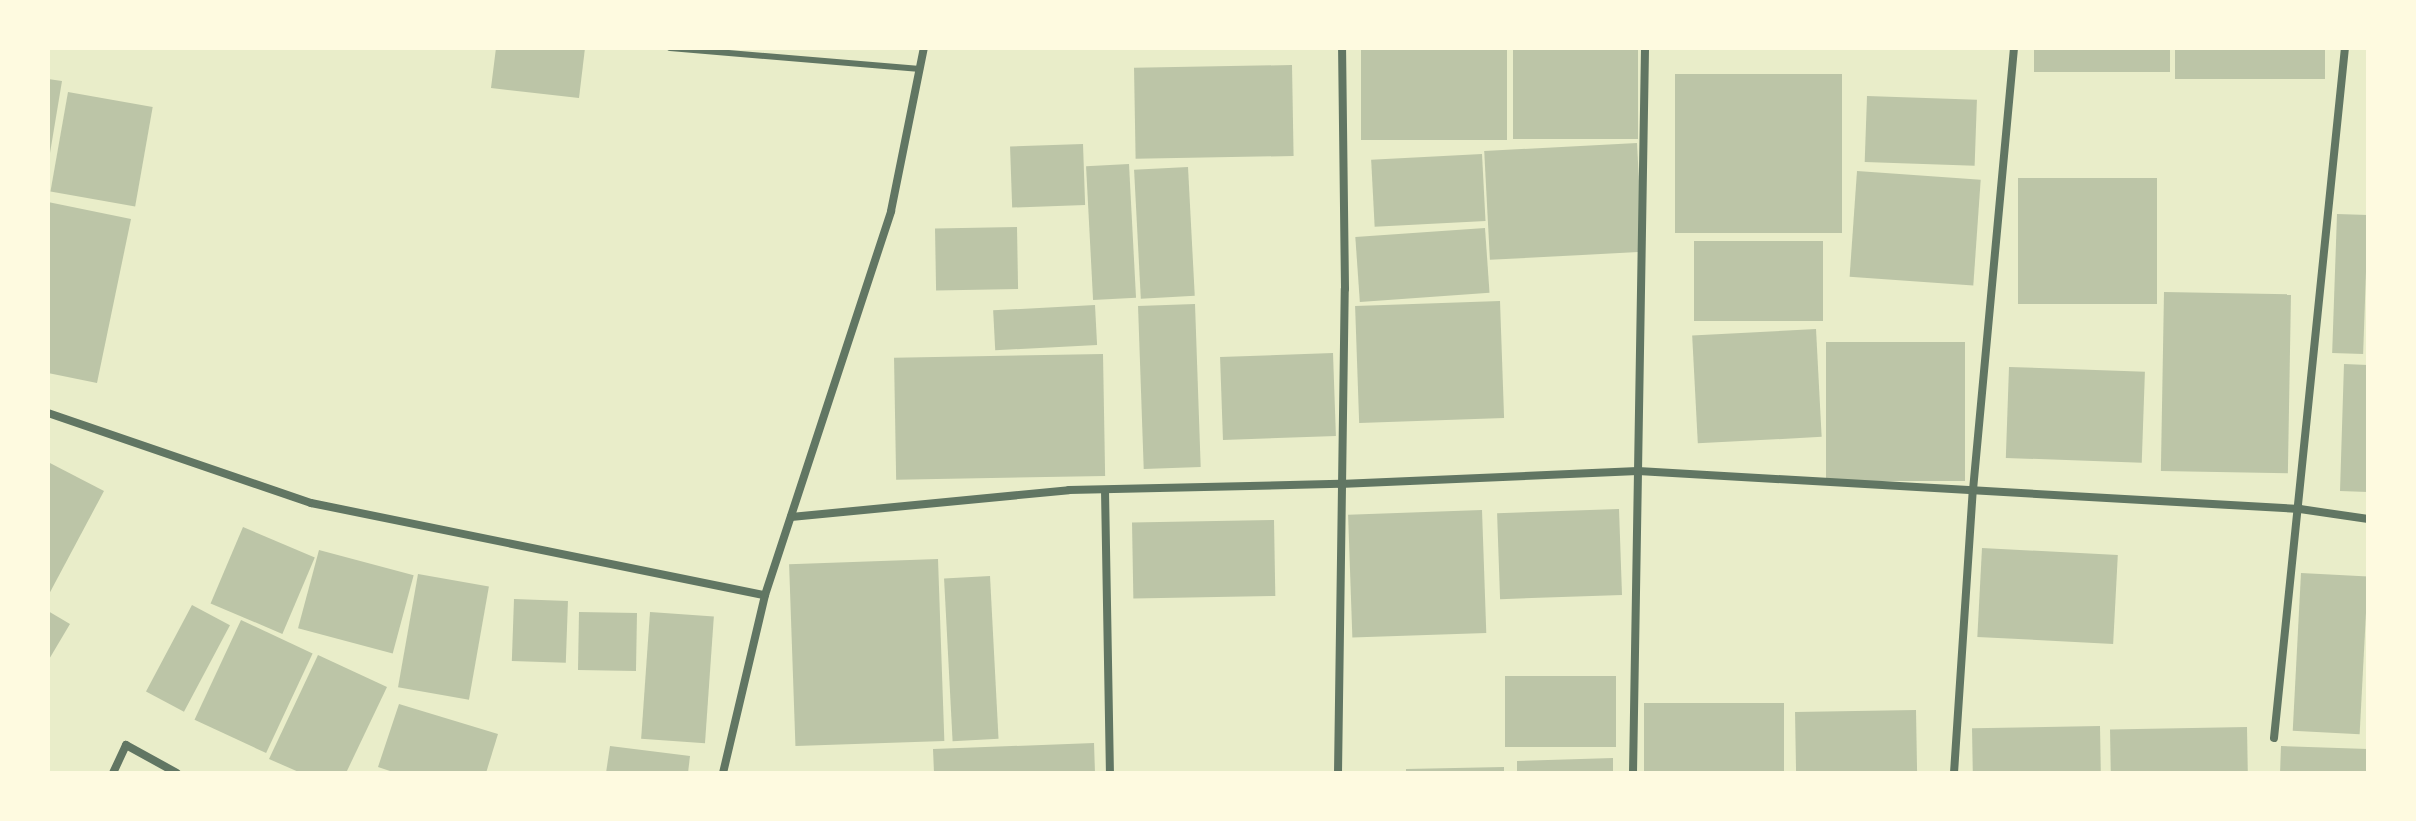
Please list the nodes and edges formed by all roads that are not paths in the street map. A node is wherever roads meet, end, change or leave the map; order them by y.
1 (670, 48) edge
2 (924, 48) edge
3 (1342, 48) edge
4 (1645, 48) edge
5 (2014, 48) edge
6 (2345, 48) edge
7 (920, 69) junction
8 (48, 413) edge
9 (1638, 471) junction
10 (1340, 484) junction
11 (1105, 490) junction
12 (1973, 490) junction
13 (2300, 509) junction
14 (791, 517) junction
15 (2368, 519) edge
16 (765, 595) junction
17 (2274, 738) dead end
18 (113, 773) edge
19 (177, 773) edge
20 (723, 773) edge
21 (1110, 773) edge
22 (1338, 773) edge
23 (1633, 773) edge
24 (1954, 773) edge

1 - 7 lane
2 - 7 street
3 - 10 street
4 - 9 street
5 - 12 street
6 - 13 street
7 - 14 street
8 - 16 street
9 - 10 street
9 - 12 street
9 - 23 street
10 - 11 street
10 - 22 street
11 - 14 street
11 - 21 street
12 - 13 street
12 - 24 street
13 - 15 street
13 - 17 street
14 - 16 street
16 - 20 street
18 - 19 street

